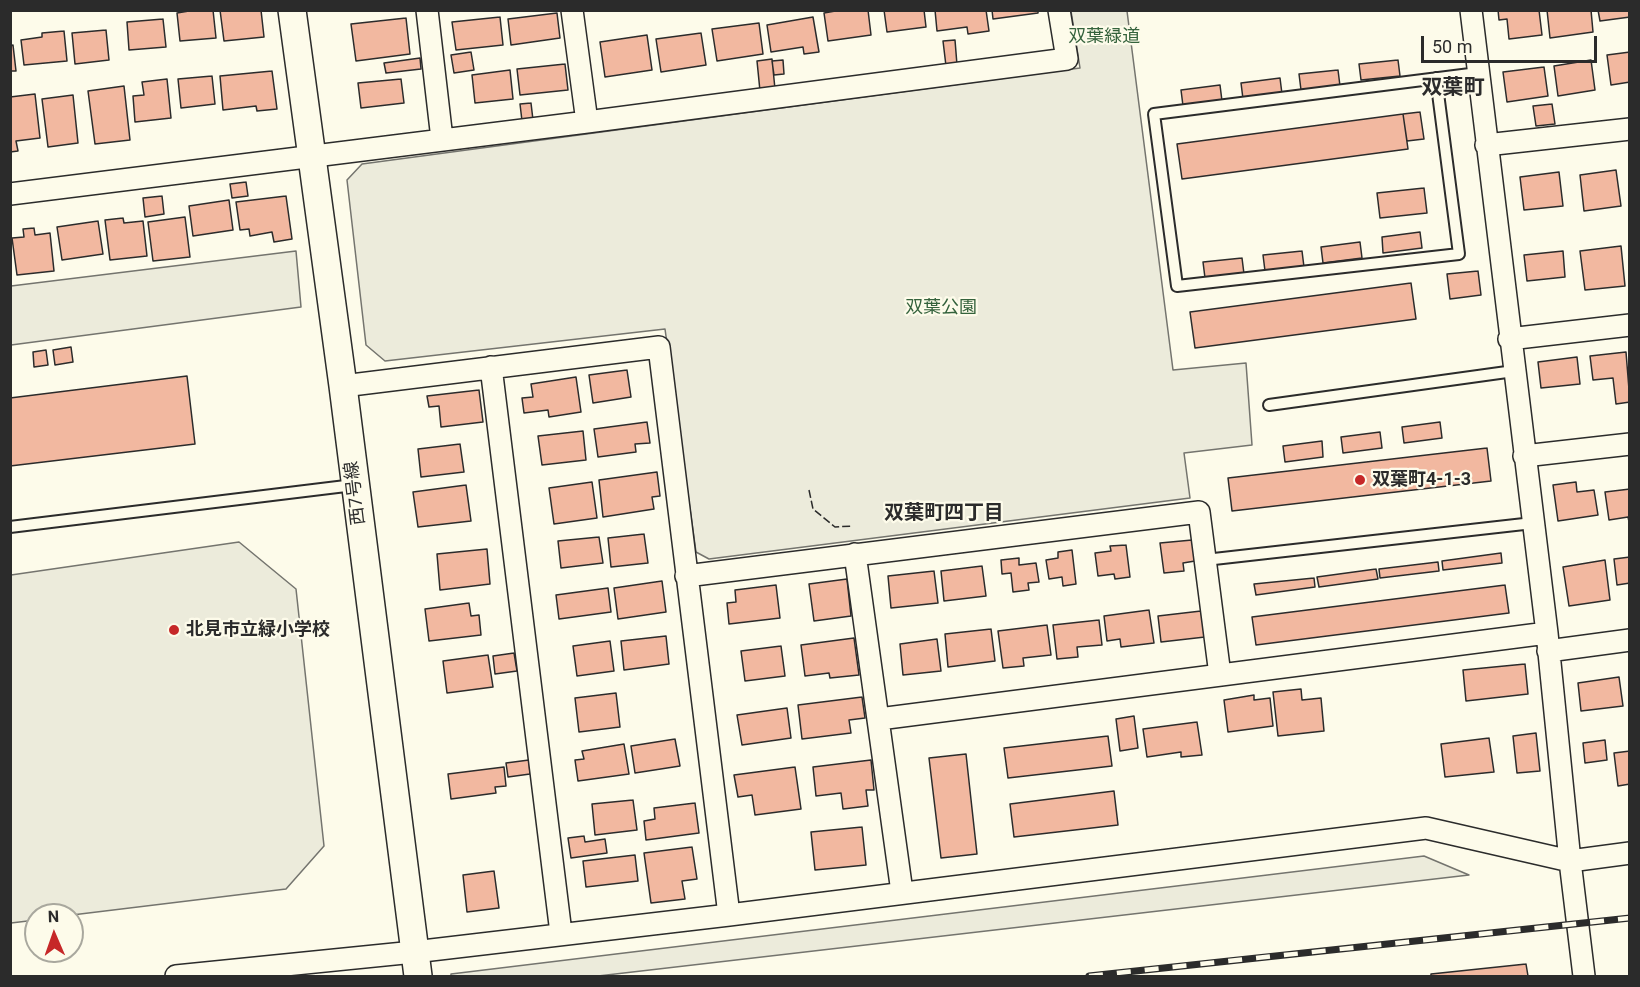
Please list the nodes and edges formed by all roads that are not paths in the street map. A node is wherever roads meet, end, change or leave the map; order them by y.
1 (292, 10) edge
2 (427, 10) edge
3 (572, 10) edge
4 (1059, 10) edge
5 (1471, 10) edge
6 (1478, 73) junction
7 (1436, 78) junction
8 (587, 122) junction
9 (1629, 129) edge
10 (442, 139) junction
11 (1486, 145) junction
12 (312, 155) junction
13 (10, 194) edge
14 (1629, 325) edge
15 (1509, 339) junction
16 (491, 368) junction
17 (1514, 371) junction
18 (343, 386) junction
19 (1269, 405) dead end
20 (1629, 444) edge
21 (1524, 456) junction
22 (354, 485) junction
23 (1533, 523) junction
24 (10, 526) edge
25 (855, 554) junction
26 (1205, 560) junction
27 (686, 576) junction
28 (1629, 640) edge
29 (1548, 642) junction
30 (1220, 675) junction
31 (879, 719) junction
32 (1629, 853) edge
33 (1570, 861) junction
34 (902, 892) junction
35 (729, 915) junction
36 (561, 933) junction
37 (416, 964) edge
38 (176, 976) edge
39 (1584, 976) edge

1 - 12 street, 西7号線
2 - 10 street
3 - 8 street
4 - 8 street
5 - 6 street
6 - 7 lane
6 - 11 street
7 - 7 lane
8 - 10 street
9 - 11 street
10 - 12 street
11 - 15 street
12 - 13 street
12 - 18 street, 西7号線
14 - 15 street
15 - 17 street
16 - 18 street
16 - 27 street
16 - 36 street
17 - 19 lane
17 - 21 street
18 - 22 street, 西7号線
20 - 21 street
21 - 23 street
22 - 24 lane
22 - 37 street, 西7号線
23 - 26 lane
23 - 29 street
25 - 26 street
25 - 27 street
25 - 31 street
26 - 30 street
27 - 35 street
28 - 29 street
29 - 30 street
29 - 33 street
30 - 31 street
31 - 34 street
32 - 33 street
33 - 34 street
33 - 39 street
34 - 35 street
35 - 36 street
36 - 37 street
37 - 38 street

